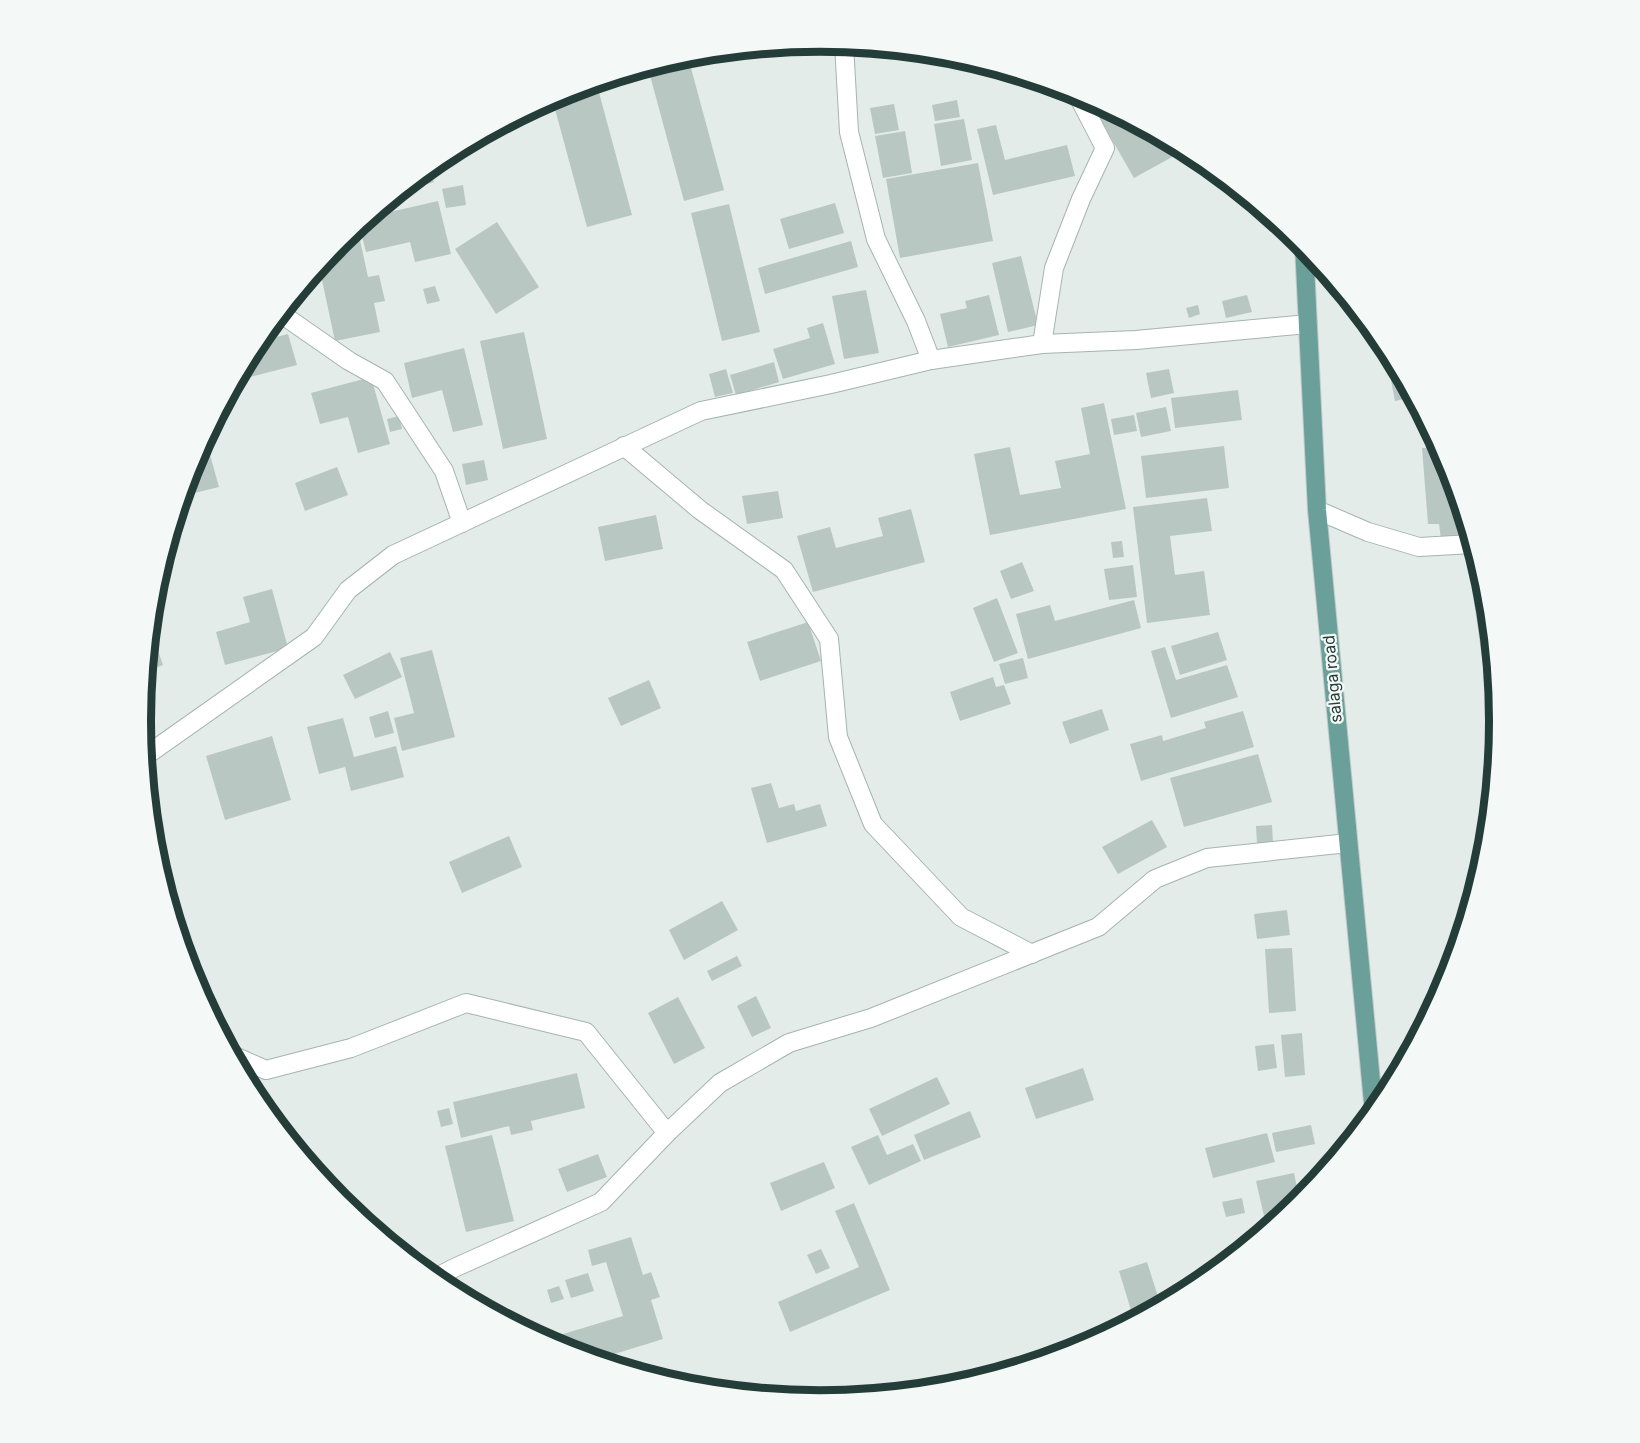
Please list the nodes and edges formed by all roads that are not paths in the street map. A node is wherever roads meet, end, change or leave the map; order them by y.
1 (845, 53) edge
2 (1083, 106) edge
3 (1305, 261) edge
4 (287, 318) edge
5 (1308, 324) junction
6 (1042, 344) junction
7 (931, 360) junction
8 (624, 446) junction
9 (1317, 510) junction
10 (462, 523) junction
11 (1465, 544) edge
12 (152, 752) edge
13 (1348, 843) junction
14 (1032, 954) junction
15 (244, 1060) edge
16 (1373, 1098) edge
17 (667, 1133) junction
18 (443, 1274) edge

1 - 7 street
2 - 6 street
3 - 5 main road, salaga road
4 - 10 street
5 - 6 street
5 - 9 main road, salaga road
6 - 7 street
7 - 8 street
8 - 10 street
8 - 14 street
9 - 11 street
9 - 13 main road, salaga road
10 - 12 street
13 - 14 street
13 - 16 main road, salaga road
14 - 17 street
15 - 17 street
17 - 18 street

